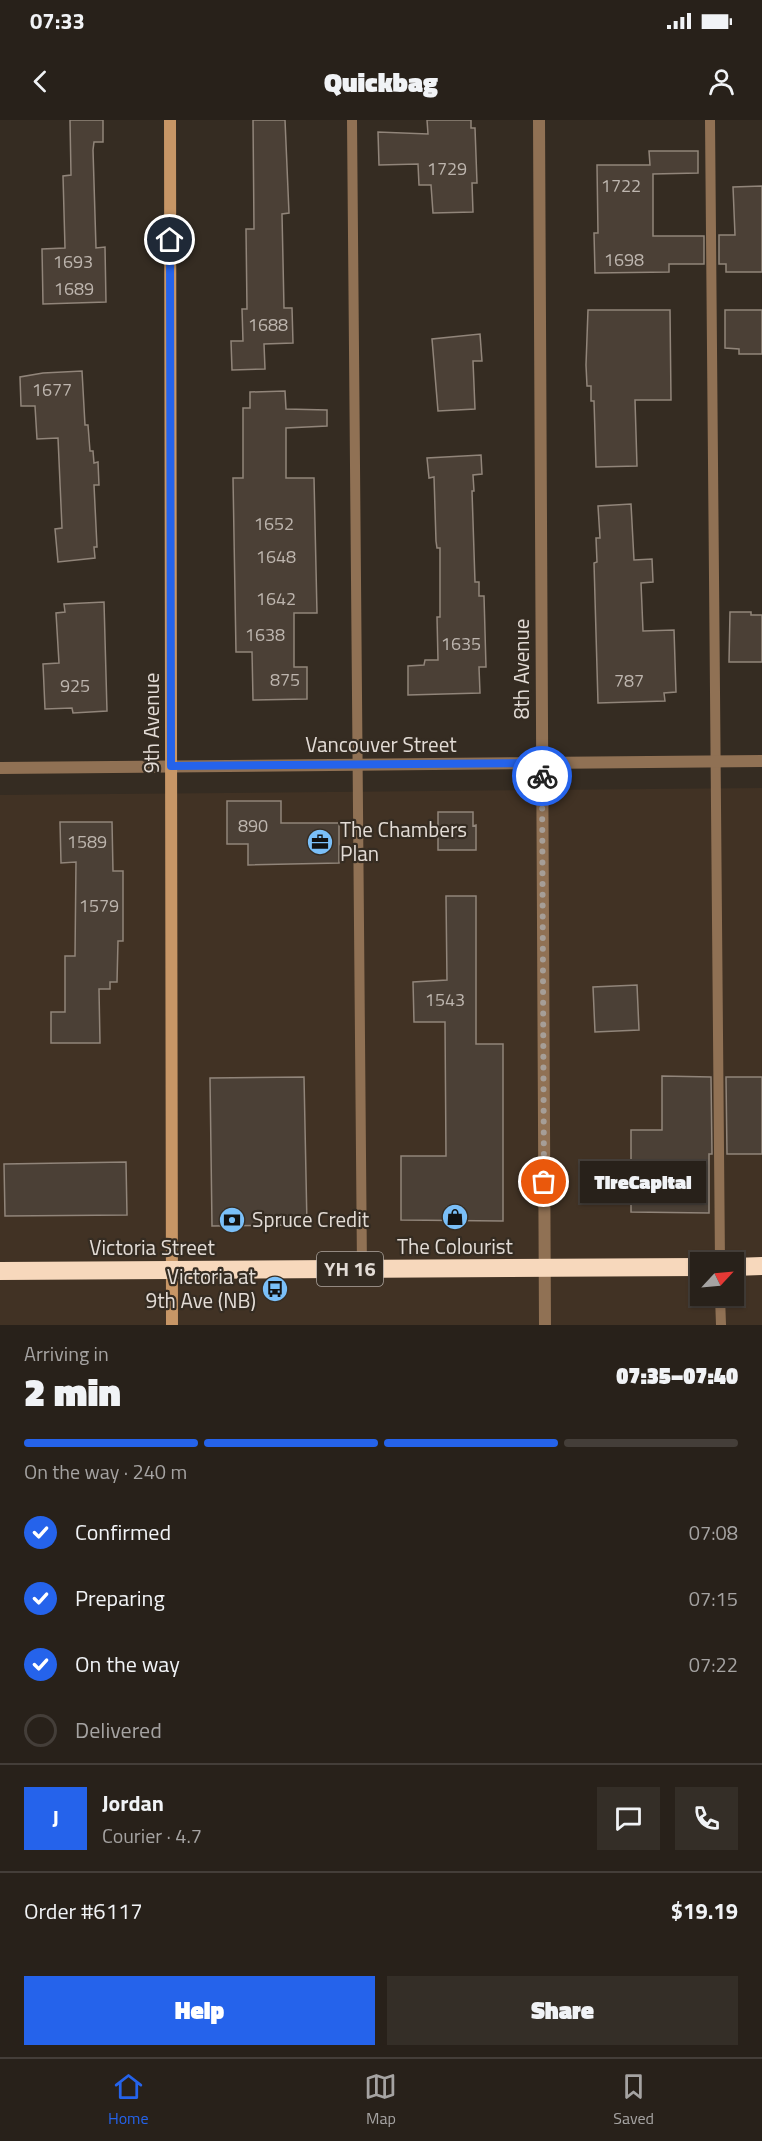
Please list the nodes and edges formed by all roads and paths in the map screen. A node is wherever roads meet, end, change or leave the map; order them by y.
1 (170, 120) edge
2 (352, 120) edge
3 (539, 120) edge
4 (710, 120) edge
5 (762, 761) edge
6 (716, 762) junction
7 (542, 763) junction
8 (358, 765) junction
9 (171, 766) junction
10 (0, 768) edge
11 (720, 1252) edge
12 (762, 1266) edge
13 (690, 1267) edge
14 (744, 1267) edge
15 (545, 1268) junction
16 (362, 1269) junction
17 (172, 1270) junction
18 (0, 1271) edge
19 (720, 1306) edge
20 (172, 1325) edge
21 (545, 1325) edge
22 (721, 1325) edge

1 - 9 street, 9th Avenue
2 - 8 lane
3 - 7 street, 8th Avenue
4 - 6 lane
5 - 6 street, Vancouver Street
6 - 7 street, Vancouver Street
6 - 11 lane
7 - 8 street, Vancouver Street
7 - 15 street, 8th Avenue
8 - 9 street, Vancouver Street
8 - 16 lane
9 - 10 street, Vancouver Street
9 - 17 street, 9th Avenue
12 - 14 highway
13 - 15 highway, Victoria Street / YH 16
15 - 16 highway, Victoria Street / YH 16
15 - 21 street, 8th Avenue
16 - 17 highway, Victoria Street / YH 16
17 - 18 highway, Victoria Street / YH 16
17 - 20 street, 9th Avenue
19 - 22 lane

